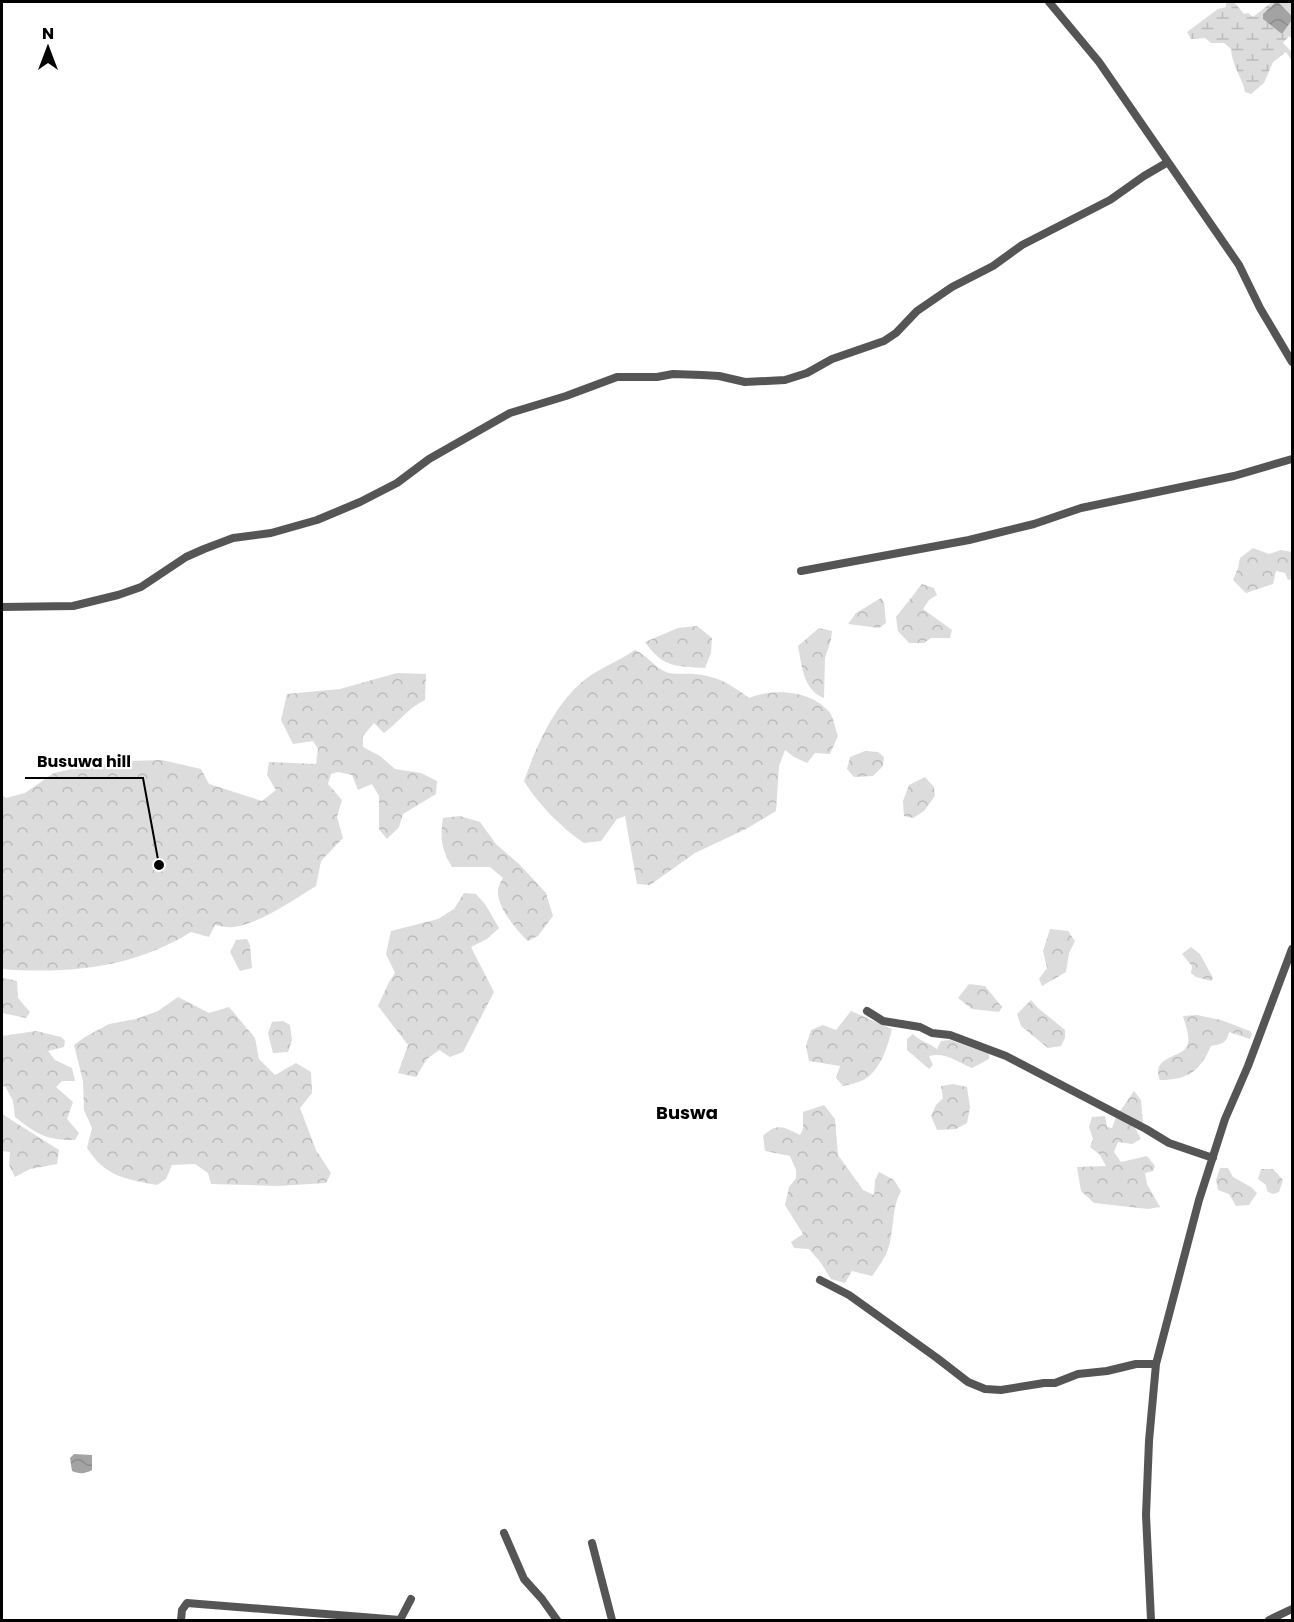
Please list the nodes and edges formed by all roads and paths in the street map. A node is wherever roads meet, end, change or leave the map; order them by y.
1 (1050, 2) edge
2 (1168, 162) junction
3 (1293, 362) edge
4 (1293, 459) edge
5 (801, 572) dead end
6 (2, 607) edge
7 (1293, 949) edge
8 (867, 1011) dead end
9 (1213, 1158) junction
10 (820, 1280) dead end
11 (1156, 1364) junction
12 (504, 1533) dead end
13 (592, 1543) dead end
14 (411, 1599) dead end
15 (1293, 1609) edge
16 (181, 1620) edge
17 (400, 1620) edge
18 (557, 1620) edge
19 (612, 1620) edge
20 (1151, 1620) edge
21 (1269, 1620) edge

1 - 2 street
2 - 3 street
2 - 6 street
4 - 5 street
7 - 9 street
8 - 9 street
9 - 11 street
10 - 11 street
11 - 20 street
12 - 18 street
13 - 19 street
14 - 17 street
15 - 21 street
16 - 17 street

